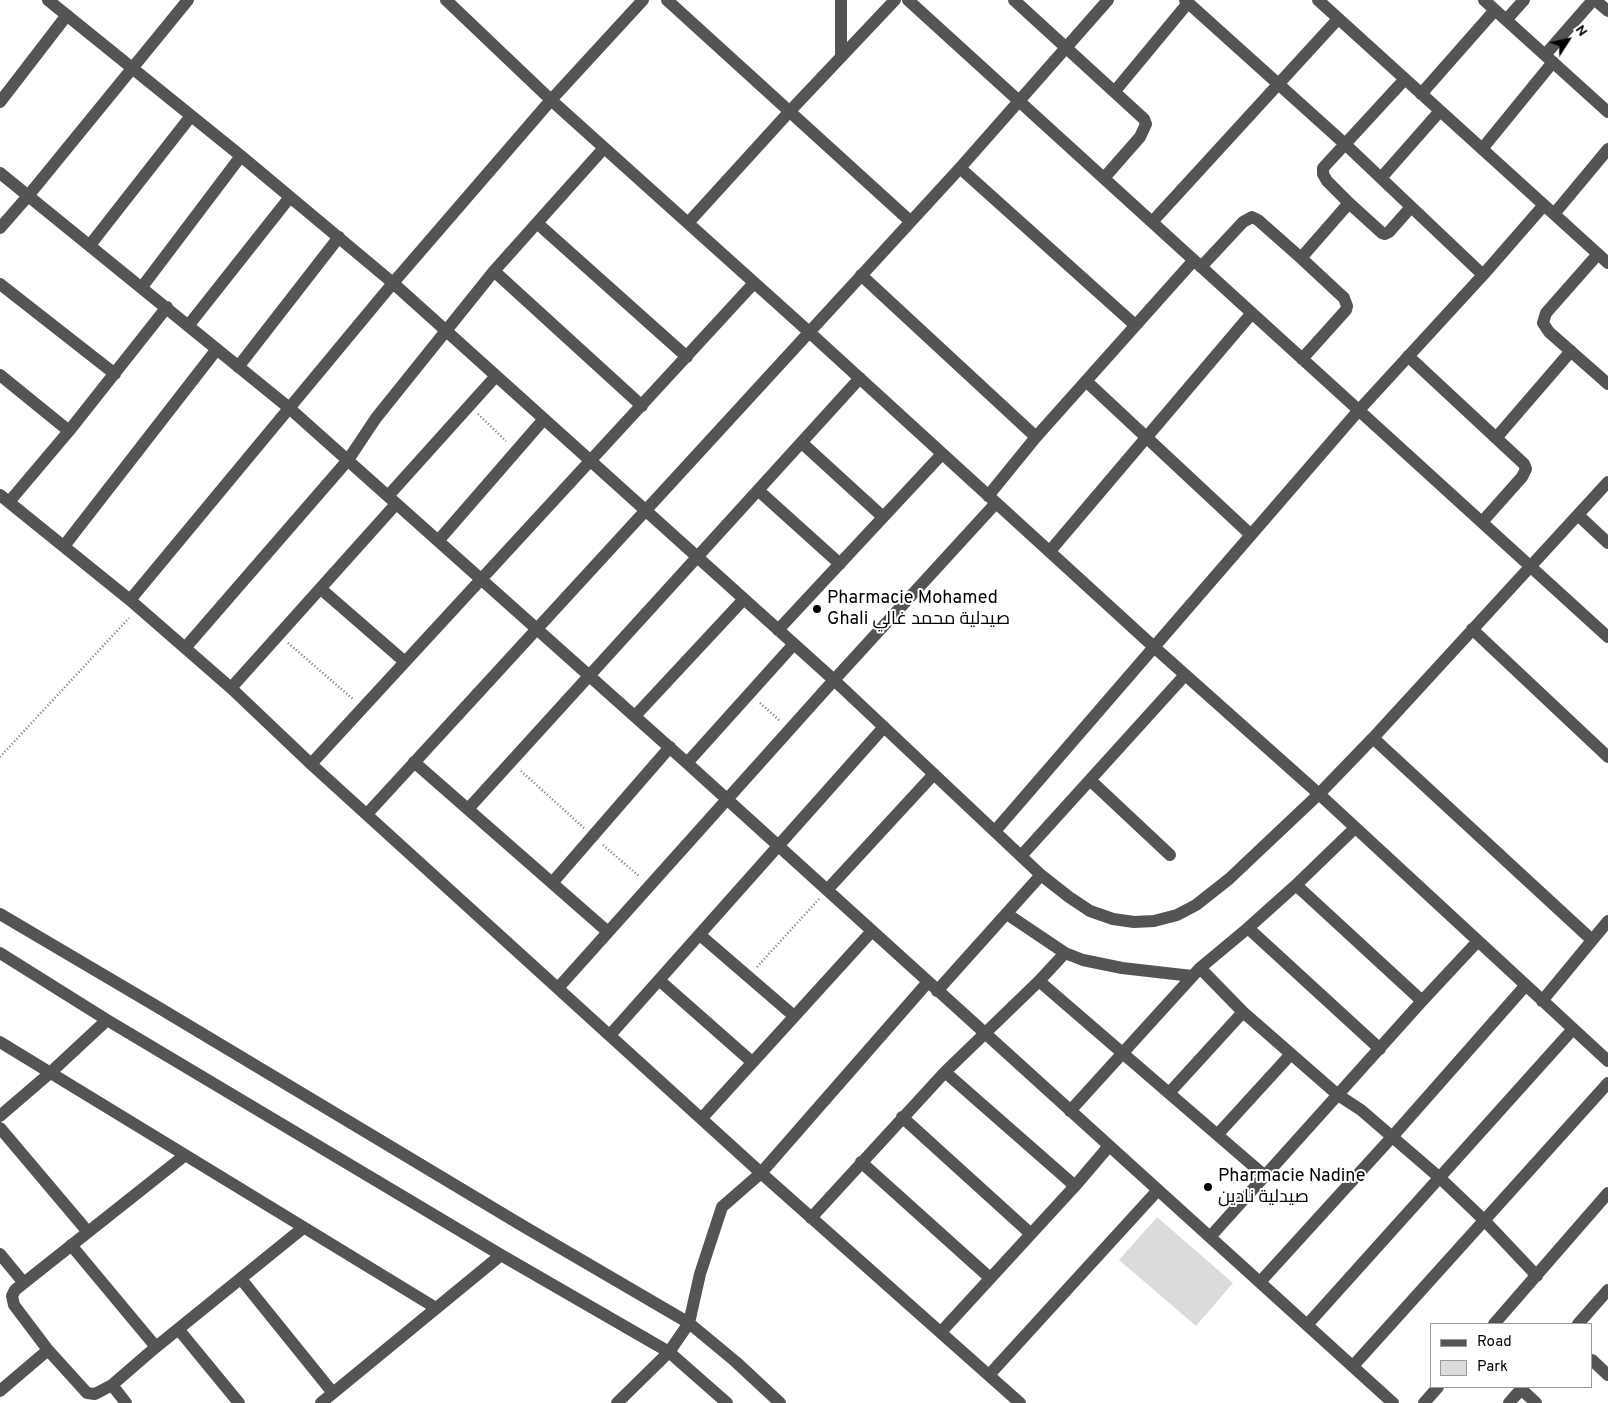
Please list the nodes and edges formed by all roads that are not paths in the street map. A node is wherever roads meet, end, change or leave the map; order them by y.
1 (48, 0) edge
2 (188, 0) edge
3 (446, 0) edge
4 (643, 0) edge
5 (667, 0) edge
6 (840, 0) edge
7 (895, 0) edge
8 (908, 0) edge
9 (1014, 0) edge
10 (1108, 0) edge
11 (1318, 0) edge
12 (1484, 0) edge
13 (1524, 0) edge
14 (1594, 0) edge
15 (1186, 2) edge
16 (1495, 10) junction
17 (1608, 12) edge
18 (67, 16) junction
19 (1338, 19) junction
20 (1506, 20) junction
21 (1067, 48) junction
22 (841, 56) junction
23 (1549, 59) junction
24 (132, 68) junction
25 (1405, 79) junction
26 (1279, 83) junction
27 (1115, 91) junction
28 (1421, 94) junction
29 (551, 100) junction
30 (1019, 101) junction
31 (0, 102) edge
32 (790, 111) junction
33 (1440, 111) junction
34 (1608, 112) edge
35 (191, 116) junction
36 (1345, 144) junction
37 (604, 148) junction
38 (1482, 149) junction
39 (1608, 149) edge
40 (241, 156) junction
41 (960, 168) junction
42 (0, 173) edge
43 (1104, 178) junction
44 (1381, 178) junction
45 (28, 196) junction
46 (290, 197) junction
47 (1349, 203) junction
48 (1544, 205) junction
49 (1411, 208) junction
50 (1554, 214) junction
51 (910, 221) junction
52 (1152, 222) junction
53 (537, 223) junction
54 (688, 223) junction
55 (0, 228) edge
56 (339, 237) junction
57 (90, 245) junction
58 (1598, 254) junction
59 (1301, 258) junction
60 (1197, 263) junction
61 (1608, 263) edge
62 (494, 271) junction
63 (861, 275) junction
64 (1483, 275) junction
65 (393, 283) junction
66 (754, 283) junction
67 (0, 284) edge
68 (142, 287) junction
69 (167, 308) junction
70 (1252, 313) junction
71 (1136, 325) junction
72 (188, 326) junction
73 (447, 331) junction
74 (808, 331) junction
75 (217, 349) junction
76 (1571, 351) junction
77 (1408, 356) junction
78 (687, 357) junction
79 (1302, 359) junction
80 (238, 367) junction
81 (115, 374) junction
82 (0, 375) edge
83 (496, 376) junction
84 (860, 378) junction
85 (1086, 381) junction
86 (1608, 384) edge
87 (642, 406) junction
88 (288, 408) junction
89 (1359, 410) junction
90 (544, 420) junction
91 (69, 430) junction
92 (1036, 437) junction
93 (1146, 438) junction
94 (1496, 438) junction
95 (802, 443) junction
96 (942, 454) junction
97 (348, 460) junction
98 (592, 461) junction
99 (1608, 482) edge
100 (759, 491) junction
101 (4, 498) edge
102 (992, 499) junction
103 (392, 500) junction
104 (645, 510) junction
105 (1578, 516) junction
106 (883, 517) junction
107 (1482, 522) junction
108 (1251, 534) junction
109 (438, 541) junction
110 (1608, 543) edge
111 (64, 546) junction
112 (1050, 552) junction
113 (698, 557) junction
114 (840, 564) junction
115 (1531, 567) junction
116 (481, 579) junction
117 (321, 589) junction
118 (744, 600) junction
119 (134, 604) junction
120 (536, 629) junction
121 (1472, 629) junction
122 (778, 630) junction
123 (1608, 637) edge
124 (794, 644) junction
125 (1154, 647) junction
126 (185, 648) junction
127 (405, 662) junction
128 (589, 675) junction
129 (1185, 675) junction
130 (834, 680) junction
131 (231, 688) junction
132 (634, 716) junction
133 (884, 727) junction
134 (1373, 738) junction
135 (670, 747) junction
136 (1608, 757) edge
137 (414, 762) junction
138 (687, 763) junction
139 (312, 764) junction
140 (934, 774) junction
141 (1090, 780) junction
142 (1319, 794) junction
143 (727, 800) junction
144 (468, 809) junction
145 (367, 814) junction
146 (1355, 828) junction
147 (995, 831) junction
148 (778, 846) junction
149 (1170, 855) dead end
150 (1021, 856) junction
151 (1041, 875) junction
152 (552, 884) junction
153 (1296, 885) junction
154 (827, 890) junction
155 (0, 914) edge
156 (1007, 914) junction
157 (1608, 921) edge
158 (1248, 928) junction
159 (872, 931) junction
160 (608, 932) junction
161 (700, 935) junction
162 (1592, 940) junction
163 (1478, 941) junction
164 (0, 953) edge
165 (1065, 954) junction
166 (1196, 972) junction
167 (659, 980) junction
168 (1039, 981) junction
169 (1526, 985) junction
170 (932, 986) junction
171 (558, 988) junction
172 (1542, 1000) junction
173 (1422, 1001) junction
174 (1243, 1012) junction
175 (794, 1016) junction
176 (107, 1020) junction
177 (1573, 1029) junction
178 (984, 1034) junction
179 (610, 1035) junction
180 (0, 1042) edge
181 (1380, 1049) junction
182 (1123, 1052) junction
183 (1291, 1054) junction
184 (1608, 1061) edge
185 (752, 1062) junction
186 (945, 1072) junction
187 (50, 1073) junction
188 (1608, 1083) edge
189 (1170, 1092) junction
190 (1338, 1095) junction
191 (1070, 1111) junction
192 (0, 1116) edge
193 (902, 1117) junction
194 (702, 1118) junction
195 (0, 1128) edge
196 (1218, 1134) junction
197 (1392, 1137) junction
198 (1109, 1146) junction
199 (184, 1156) junction
200 (861, 1162) junction
201 (761, 1173) junction
202 (1265, 1176) junction
203 (1440, 1178) junction
204 (1075, 1186) junction
205 (1158, 1190) junction
206 (1608, 1193) edge
207 (811, 1218) junction
208 (1484, 1220) junction
209 (303, 1228) junction
210 (88, 1232) junction
211 (1031, 1234) junction
212 (1210, 1237) junction
213 (71, 1245) junction
214 (0, 1254) edge
215 (501, 1254) junction
216 (1537, 1276) junction
217 (990, 1278) junction
218 (241, 1279) junction
219 (1260, 1282) junction
220 (24, 1283) junction
221 (1608, 1290) edge
222 (436, 1308) junction
223 (689, 1323) junction
224 (1495, 1323) edge
225 (1579, 1323) edge
226 (1308, 1325) junction
227 (179, 1330) junction
228 (941, 1332) junction
229 (156, 1347) junction
230 (48, 1350) junction
231 (669, 1352) junction
232 (1593, 1361) edge
233 (1353, 1366) junction
234 (990, 1375) junction
235 (1608, 1375) edge
236 (112, 1385) junction
237 (1437, 1388) edge
238 (1522, 1388) edge
239 (0, 1391) edge
240 (333, 1393) junction
241 (126, 1403) edge
242 (239, 1403) edge
243 (321, 1403) edge
244 (618, 1403) edge
245 (728, 1403) edge
246 (780, 1403) edge
247 (1020, 1403) edge
248 (1393, 1403) edge
249 (1424, 1403) edge
250 (1509, 1403) edge
251 (1536, 1403) edge

1 - 18 street
2 - 24 street
3 - 29 street
4 - 29 street
5 - 32 street
6 - 22 street
7 - 22 street
8 - 30 street
9 - 21 street
10 - 21 street
11 - 19 street
12 - 16 street
13 - 20 street
14 - 17 street
14 - 23 street
15 - 26 street
15 - 27 street
16 - 20 street
16 - 28 street
18 - 24 street
18 - 31 street
19 - 25 street
19 - 26 street
20 - 23 street
21 - 27 street
21 - 30 street
22 - 32 street
23 - 34 street
23 - 38 street
24 - 35 street
24 - 45 street
25 - 28 street
25 - 36 street
26 - 36 street
26 - 52 street
27 - 43 street
28 - 33 street
29 - 37 street
29 - 65 street
30 - 41 street
30 - 43 street
32 - 51 street
32 - 54 street
33 - 38 street
33 - 44 street
35 - 40 street
35 - 57 street
36 - 44 street
36 - 47 street
37 - 53 street
37 - 54 street
38 - 48 street
39 - 50 street
40 - 46 street
40 - 68 street
41 - 51 street
41 - 71 street
42 - 45 street
43 - 52 street
44 - 49 street
45 - 55 street
45 - 57 street
46 - 56 street
46 - 72 street
47 - 49 street
47 - 59 street
48 - 50 street
48 - 64 street
49 - 64 street
50 - 58 street
51 - 63 street
52 - 60 street
53 - 62 street
53 - 78 street
54 - 66 street
56 - 65 street
56 - 80 street
57 - 68 street
58 - 61 street
58 - 76 street
59 - 60 street
59 - 79 street
60 - 70 street
60 - 71 street
62 - 73 street
62 - 87 street
63 - 74 street
63 - 92 street
64 - 77 street
65 - 73 street
65 - 88 street
66 - 74 street
66 - 78 street
67 - 81 street
68 - 69 street
69 - 72 street
69 - 81 street
70 - 79 street
70 - 93 street
71 - 85 street
72 - 75 street
73 - 83 street
73 - 97 street
74 - 84 street
74 - 104 street
75 - 80 street
75 - 111 street
76 - 86 street
76 - 94 street
77 - 89 street
77 - 94 street
78 - 87 street
79 - 89 street
80 - 88 street
81 - 91 street
82 - 91 street
83 - 90 street
83 - 103 street
84 - 95 street
84 - 96 street
85 - 92 street
85 - 93 street
87 - 98 street
88 - 97 street
88 - 119 street
89 - 107 street
89 - 108 street
90 - 98 street
90 - 109 street
91 - 101 street
92 - 102 street
93 - 108 street
93 - 112 street
94 - 107 street
95 - 100 street
95 - 106 street
96 - 102 street
96 - 106 street
97 - 103 street
97 - 126 street
98 - 104 street
98 - 116 street
99 - 105 street
100 - 113 street
100 - 114 street
101 - 111 street
102 - 112 street
102 - 130 street
103 - 109 street
103 - 117 street
104 - 113 street
104 - 120 street
105 - 110 street
105 - 115 street
106 - 114 street
107 - 115 street
108 - 125 street
109 - 116 street
111 - 119 street
112 - 125 street
113 - 118 street
113 - 128 street
114 - 122 street
115 - 121 street
115 - 123 street
116 - 120 street
116 - 127 street
117 - 127 street
117 - 131 street
118 - 122 street
118 - 132 street
119 - 126 street
120 - 128 street
120 - 137 street
121 - 134 street
121 - 136 street
122 - 124 street
124 - 130 street
124 - 138 street
125 - 129 street
125 - 147 street
126 - 131 street
127 - 139 street
128 - 132 street
128 - 144 street
129 - 141 street
129 - 142 street
130 - 133 street
130 - 143 street
131 - 139 street
132 - 135 street
133 - 140 street
133 - 148 street
134 - 142 street
134 - 162 street
135 - 138 street
135 - 152 street
137 - 144 street
137 - 145 street
138 - 143 street
139 - 145 street
140 - 147 street
140 - 154 street
141 - 149 street
141 - 150 street
142 - 146 street
142 - 151 street
143 - 148 street
143 - 160 street
144 - 152 street
145 - 171 street
146 - 153 street
146 - 163 street
147 - 150 street
148 - 154 street
148 - 161 street
150 - 151 street
151 - 156 street
152 - 160 street
153 - 158 street
153 - 173 street
154 - 159 street
155 - 223 street
156 - 165 street
156 - 170 street
157 - 162 street
158 - 166 street
158 - 181 street
159 - 170 street
159 - 175 street
160 - 171 street
161 - 167 street
161 - 175 street
162 - 172 street
163 - 169 street
163 - 173 street
164 - 176 street
165 - 166 street
165 - 168 street
166 - 174 street
166 - 182 street
167 - 179 street
167 - 185 street
168 - 178 street
168 - 182 street
169 - 172 street
169 - 197 street
170 - 178 street
170 - 201 street
171 - 179 street
172 - 177 street
173 - 181 street
174 - 183 street
174 - 189 street
175 - 185 street
176 - 187 street
176 - 215 street
177 - 184 street
177 - 203 street
178 - 186 street
178 - 191 street
179 - 194 street
180 - 187 street
181 - 190 street
182 - 189 street
182 - 191 street
183 - 190 street
183 - 196 street
185 - 194 street
186 - 193 street
186 - 204 street
187 - 192 street
187 - 199 street
188 - 208 street
189 - 196 street
190 - 197 street
190 - 202 street
191 - 198 street
193 - 200 street
193 - 211 street
194 - 201 street
195 - 210 street
196 - 202 street
197 - 203 street
197 - 219 street
198 - 204 street
198 - 205 street
199 - 209 street
199 - 210 street
200 - 207 street
200 - 217 street
201 - 207 street
201 - 223 street
202 - 212 street
203 - 208 street
203 - 226 street
204 - 211 street
205 - 212 street
205 - 234 street
206 - 216 street
207 - 228 street
208 - 216 street
208 - 233 street
209 - 218 street
209 - 222 street
210 - 213 street
211 - 217 street
212 - 219 street
213 - 220 street
213 - 229 street
214 - 220 street
215 - 222 street
215 - 231 street
216 - 224 street
217 - 228 street
218 - 227 street
218 - 240 street
219 - 226 street
220 - 230 street
221 - 225 street
222 - 240 street
223 - 231 street
223 - 246 street
226 - 233 street
227 - 229 street
227 - 242 street
228 - 234 street
229 - 236 street
230 - 236 street
230 - 239 street
231 - 244 street
231 - 245 street
232 - 235 street
233 - 248 street
234 - 247 street
236 - 241 street
237 - 249 street
238 - 250 street
238 - 251 street
240 - 243 street

